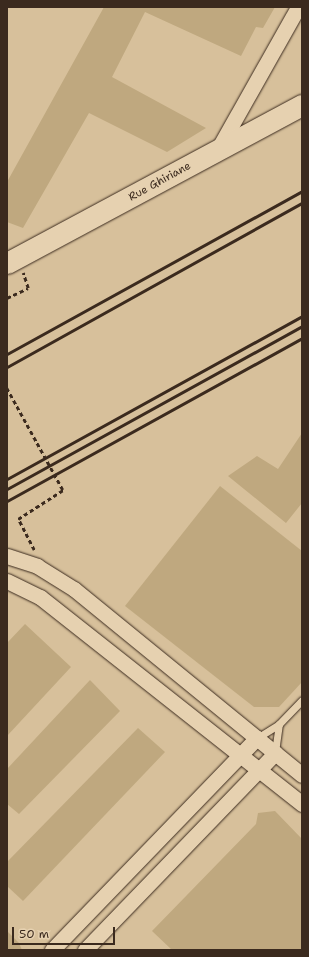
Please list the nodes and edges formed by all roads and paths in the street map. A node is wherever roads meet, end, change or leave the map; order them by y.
1 (298, 7) edge
2 (302, 105) edge
3 (217, 151) junction
4 (11, 258) edge
5 (28, 288) dead end
6 (7, 298) edge
7 (7, 388) edge
8 (7, 556) edge
9 (30, 563) junction
10 (14, 584) edge
11 (302, 700) edge
12 (279, 724) junction
13 (257, 738) junction
14 (275, 753) junction
15 (241, 755) junction
16 (259, 770) junction
17 (302, 775) edge
18 (302, 804) edge
19 (52, 950) edge
20 (85, 950) edge

1 - 3 street
2 - 3 street, Rue Ghiriane
3 - 4 street, Rue Ghiriane
5 - 6 path
7 - 9 path, bridge
8 - 9 street
9 - 10 street
9 - 13 street
10 - 15 street
11 - 12 lane
12 - 13 lane
12 - 14 lane
13 - 14 street
13 - 15 street
14 - 16 street
14 - 17 street
15 - 16 street
15 - 19 street
16 - 18 street
16 - 20 street

